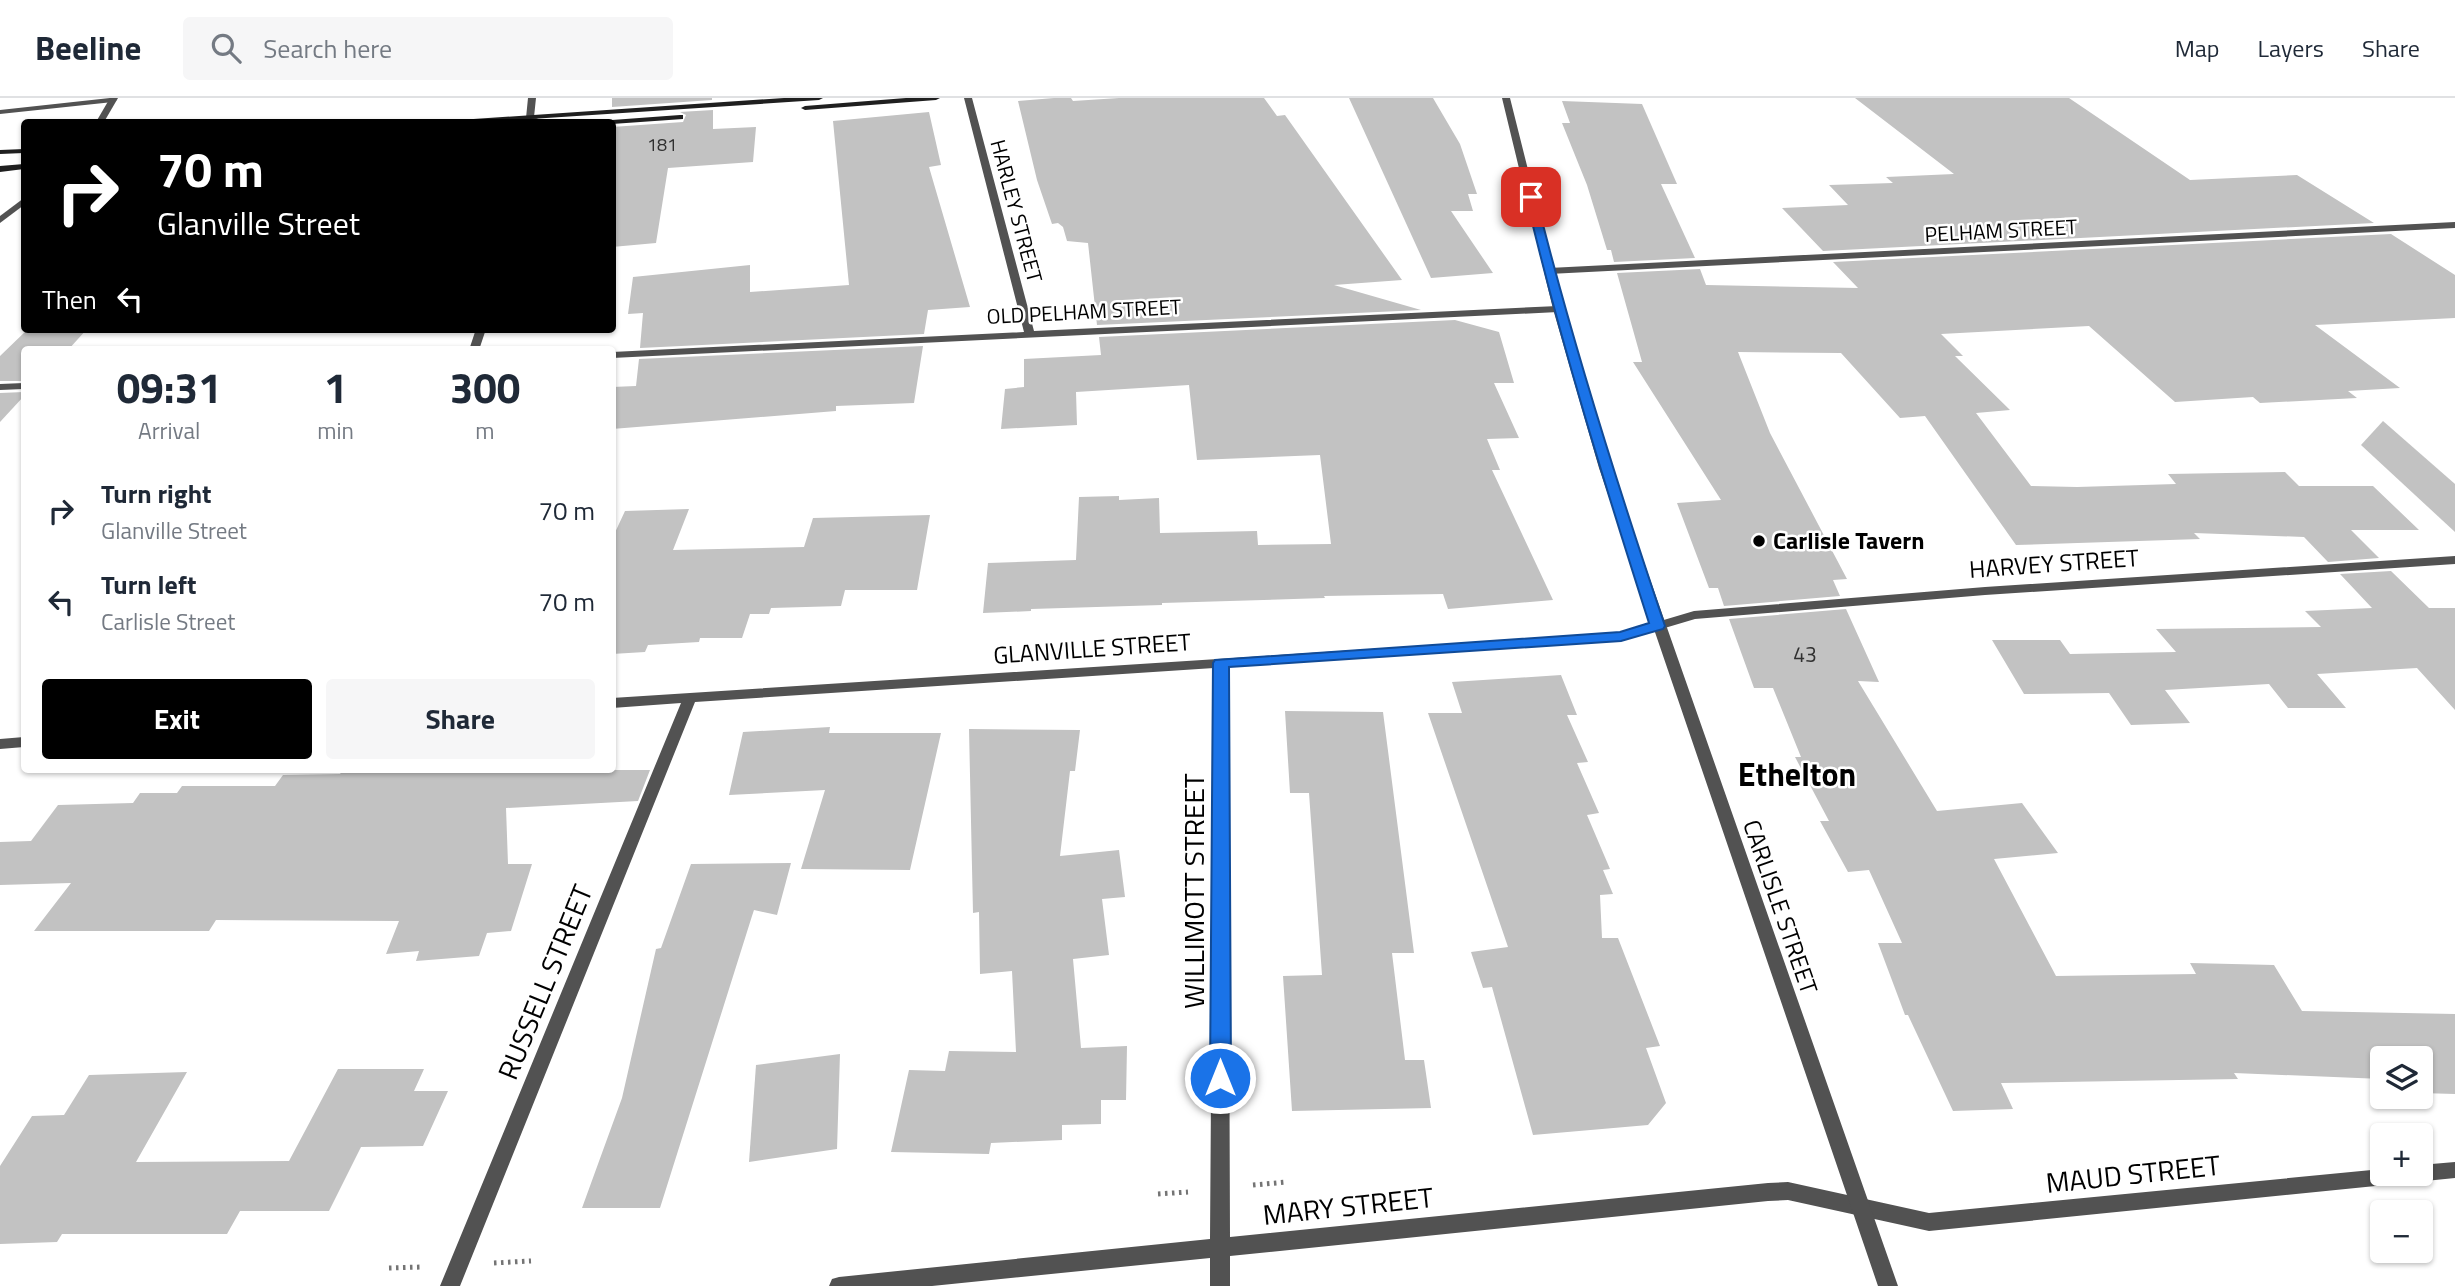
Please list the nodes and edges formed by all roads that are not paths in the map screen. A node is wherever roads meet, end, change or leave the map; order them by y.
1 (532, 98) edge
2 (819, 98) edge
3 (936, 98) edge
4 (968, 98) edge
5 (1506, 98) edge
6 (113, 99) edge
7 (0, 112) edge
8 (530, 118) junction
9 (102, 119) edge
10 (512, 119) edge
11 (616, 122) edge
12 (21, 150) edge
13 (0, 152) edge
14 (21, 167) edge
15 (0, 169) edge
16 (21, 203) edge
17 (0, 220) edge
18 (2455, 225) edge
19 (1549, 271) junction
20 (1558, 309) junction
21 (1029, 333) junction
22 (616, 355) edge
23 (21, 386) edge
24 (0, 387) edge
25 (2455, 560) edge
26 (1657, 626) junction
27 (1221, 663) junction
28 (690, 698) junction
29 (616, 703) edge
30 (21, 742) edge
31 (0, 744) edge
32 (2455, 1170) edge
33 (2433, 1173) edge
34 (2370, 1178) edge
35 (1861, 1206) junction
36 (1220, 1247) junction
37 (450, 1286) edge
38 (839, 1286) edge
39 (1220, 1286) edge
40 (1888, 1286) edge

1 - 8 street
2 - 8 main road
3 - 11 main road
4 - 21 street, HARLEY STREET
5 - 19 street, CARLISLE STREET
6 - 7 street
6 - 9 street
8 - 10 main road
12 - 13 main road
14 - 15 main road
16 - 17 street
18 - 19 street, PELHAM STREET
19 - 20 street, CARLISLE STREET
20 - 21 street, OLD PELHAM STREET
20 - 26 street, CARLISLE STREET
21 - 22 street, OLD PELHAM STREET
23 - 24 street
25 - 26 street, HARVEY STREET
26 - 27 street, GLANVILLE STREET
26 - 35 street, CARLISLE STREET
27 - 28 street, GLANVILLE STREET
27 - 36 street, WILLIMOTT STREET
28 - 29 street, GLANVILLE STREET
28 - 37 street, RUSSELL STREET
30 - 31 street
32 - 33 street
34 - 35 street, MAUD STREET
35 - 36 street, MARY STREET
35 - 40 street, CARLISLE STREET
36 - 38 street, MARY STREET
36 - 39 street, WILLIMOTT STREET

